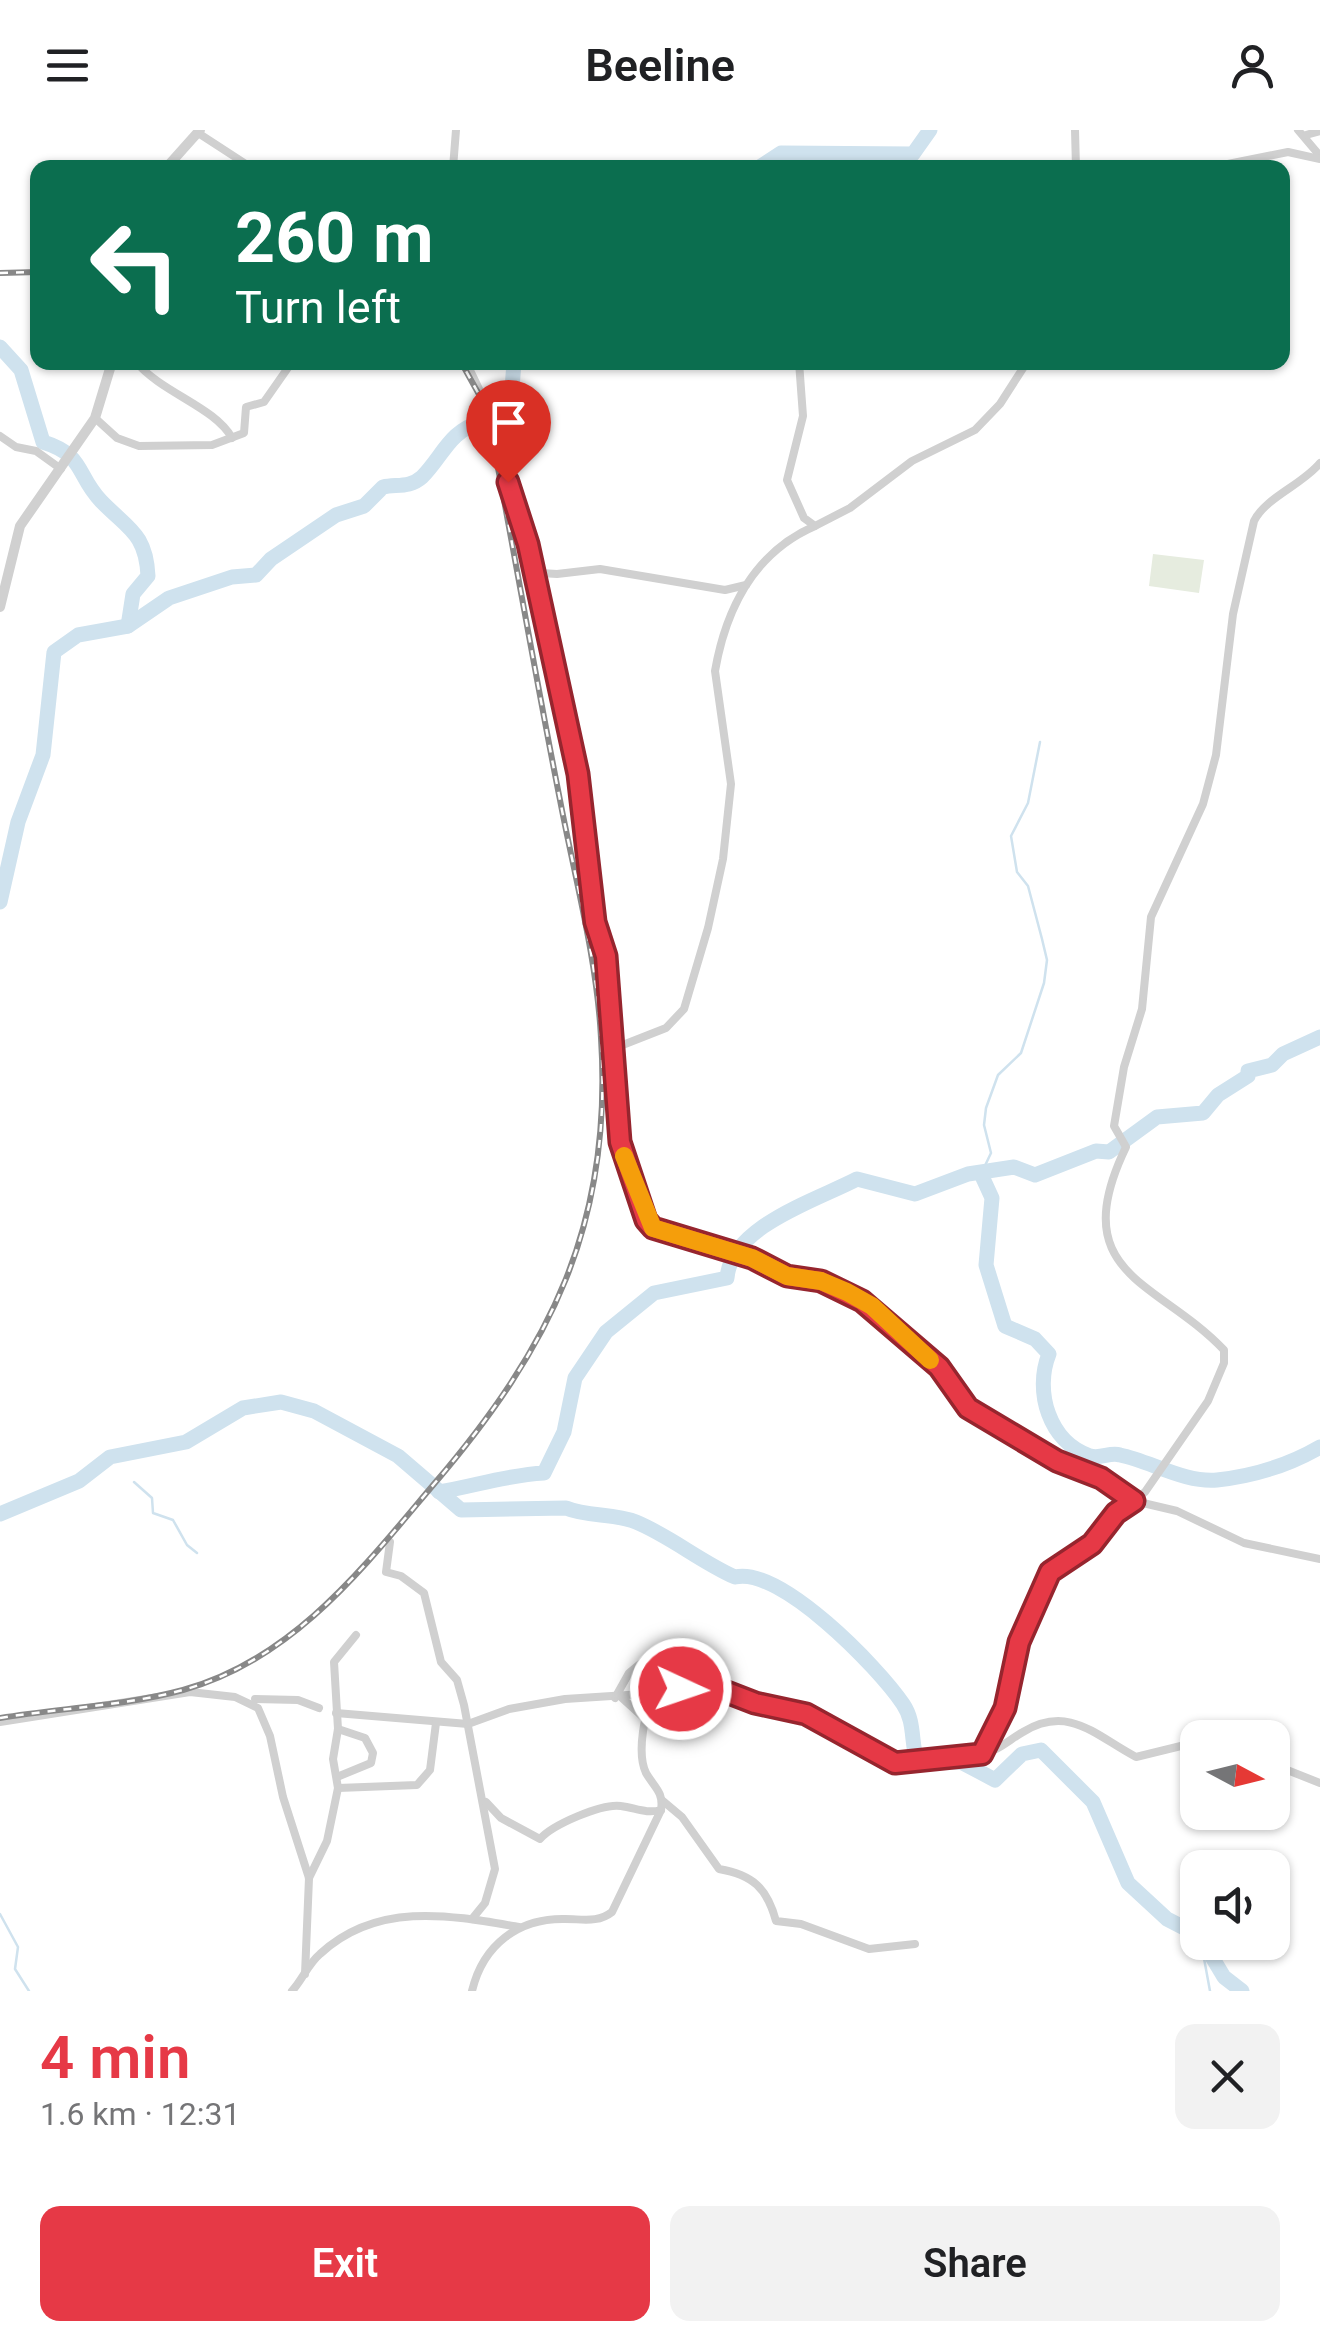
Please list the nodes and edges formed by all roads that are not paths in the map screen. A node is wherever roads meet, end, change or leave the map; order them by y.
1 (456, 130) edge
2 (1075, 130) edge
3 (1320, 130) edge
4 (195, 132) edge
5 (1302, 132) edge
6 (1320, 157) edge
7 (174, 160) edge
8 (239, 160) edge
9 (454, 160) edge
10 (1076, 160) edge
11 (1248, 160) edge
12 (110, 370) edge
13 (145, 370) edge
14 (286, 370) edge
15 (470, 370) edge
16 (799, 370) edge
17 (1022, 370) edge
18 (95, 418) junction
19 (0, 436) edge
20 (232, 438) junction
21 (1320, 464) edge
22 (61, 470) junction
23 (815, 526) junction
24 (532, 567) junction
25 (746, 584) junction
26 (0, 607) edge
27 (615, 1048) junction
28 (1134, 1501) junction
29 (390, 1542) dead end
30 (1320, 1559) edge
31 (356, 1635) dead end
32 (681, 1689) junction
33 (658, 1693) junction
34 (618, 1698) junction
35 (255, 1699) dead end
36 (319, 1708) dead end
37 (336, 1713) junction
38 (644, 1718) junction
39 (0, 1722) edge
40 (436, 1723) junction
41 (468, 1724) junction
42 (338, 1728) junction
43 (1180, 1746) edge
44 (982, 1754) junction
45 (1290, 1771) edge
46 (338, 1777) junction
47 (1320, 1783) edge
48 (338, 1788) junction
49 (484, 1798) junction
50 (662, 1805) junction
51 (310, 1878) junction
52 (472, 1920) junction
53 (519, 1927) junction
54 (915, 1944) dead end
55 (305, 1974) junction
56 (292, 1991) edge
57 (472, 1991) edge

1 - 9 street
2 - 10 street
3 - 5 street
4 - 7 street
4 - 8 street
5 - 6 street
6 - 11 street
12 - 18 street
13 - 20 street
14 - 20 street
15 - 24 street
16 - 23 street
17 - 23 street
18 - 20 street
18 - 22 street
19 - 22 street
21 - 28 street
22 - 26 street
23 - 25 street
24 - 25 street
24 - 27 street
25 - 27 street
27 - 28 street
28 - 30 street
28 - 44 street
29 - 41 street
31 - 37 street
32 - 33 street
32 - 34 street
32 - 44 street
33 - 34 street
33 - 38 street
34 - 38 street
34 - 41 street
35 - 36 street
37 - 40 street
37 - 42 street
38 - 50 street
39 - 51 street
40 - 41 street
40 - 48 street
41 - 49 street
42 - 46 street
42 - 46 street
43 - 44 street
45 - 47 street
46 - 48 street
48 - 51 street
49 - 50 street
49 - 52 street
50 - 53 street
50 - 54 street
51 - 55 street
52 - 53 street
52 - 55 street
53 - 57 street
55 - 56 street

